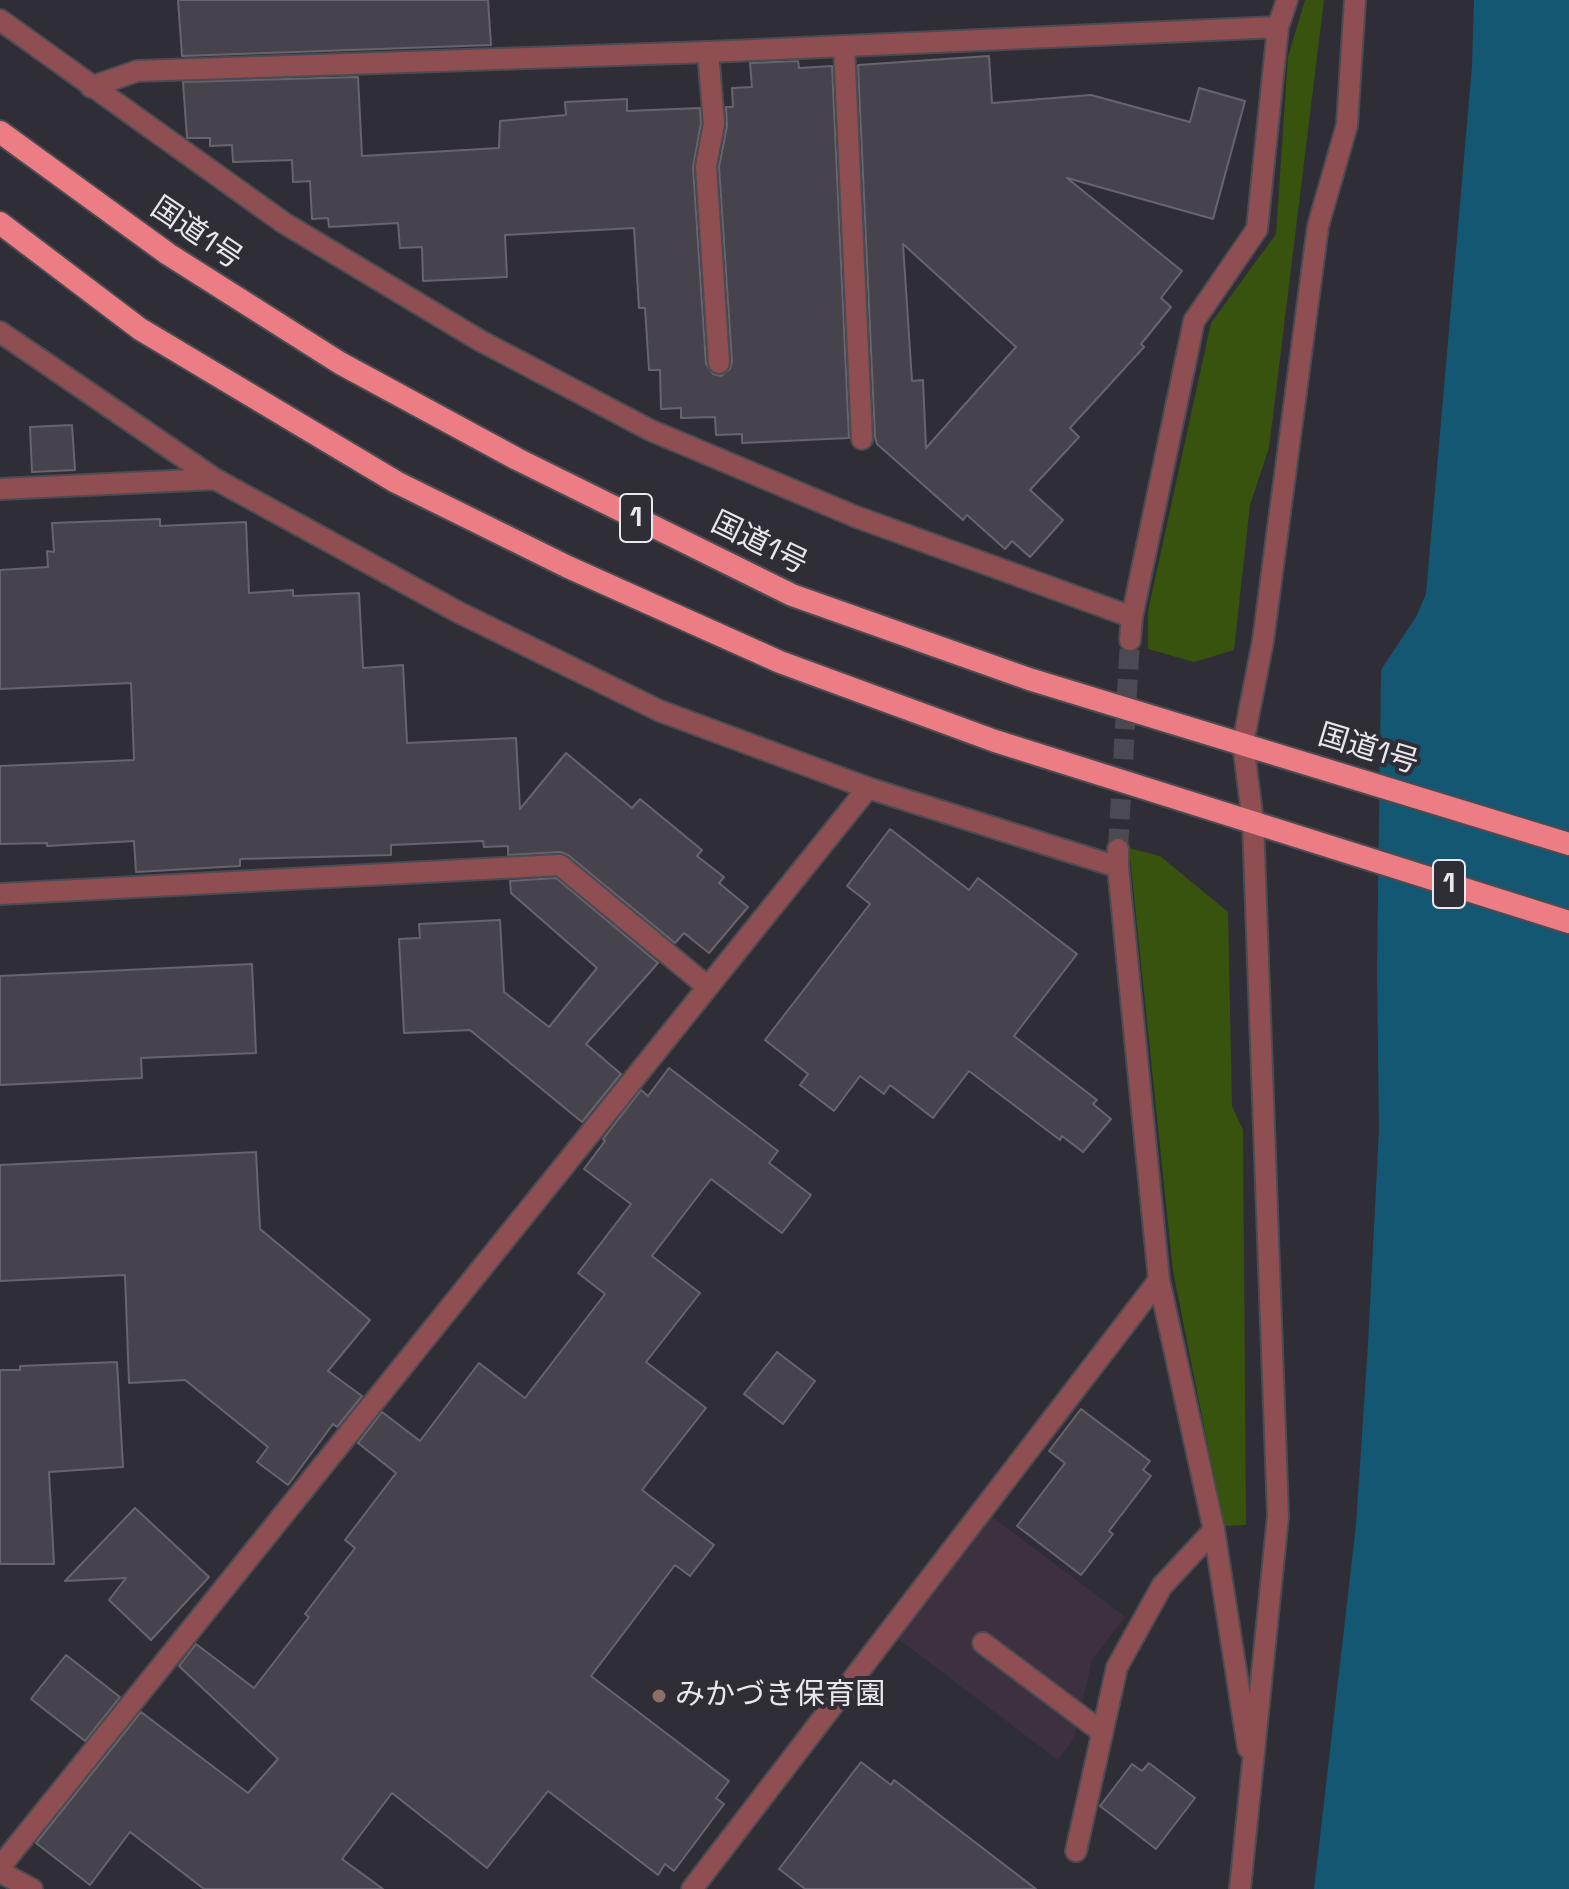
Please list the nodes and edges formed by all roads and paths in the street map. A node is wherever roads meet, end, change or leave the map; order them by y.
1 (1287, 0) edge
2 (1355, 0) edge
3 (0, 20) edge
4 (1278, 27) junction
5 (844, 46) junction
6 (708, 52) junction
7 (91, 87) junction
8 (0, 132) edge
9 (0, 223) edge
10 (0, 332) edge
11 (719, 363) dead end
12 (862, 439) dead end
13 (215, 479) junction
14 (0, 489) edge
15 (1132, 617) junction
16 (1130, 640) tunnel mouth
17 (1243, 743) junction
18 (868, 788) junction
19 (1253, 822) junction
20 (1569, 844) edge
21 (0, 894) edge
22 (1569, 922) edge
23 (708, 987) junction
24 (1159, 1280) junction
25 (1214, 1530) junction
26 (983, 1643) dead end
27 (1102, 1732) junction
28 (1252, 1776) junction
29 (1076, 1851) dead end
30 (0, 1869) edge
31 (32, 1889) edge
32 (692, 1889) edge
33 (1240, 1889) edge

1 - 4 street
2 - 17 street
3 - 7 street
4 - 5 street
4 - 15 street
5 - 6 street
5 - 12 street
6 - 7 street
6 - 11 street
7 - 15 street
8 - 17 highway, 国道1号 / 1
9 - 19 highway, 1
10 - 13 street
13 - 14 street
13 - 18 street
15 - 16 street
17 - 19 street
17 - 20 highway, 国道1号 / 1
18 - 23 street
18 - 24 street
19 - 22 highway, 1
19 - 28 street
21 - 23 street
23 - 30 street
24 - 25 street
24 - 32 street
25 - 27 street
25 - 28 street
26 - 27 street
27 - 29 street
28 - 33 street
30 - 31 street

